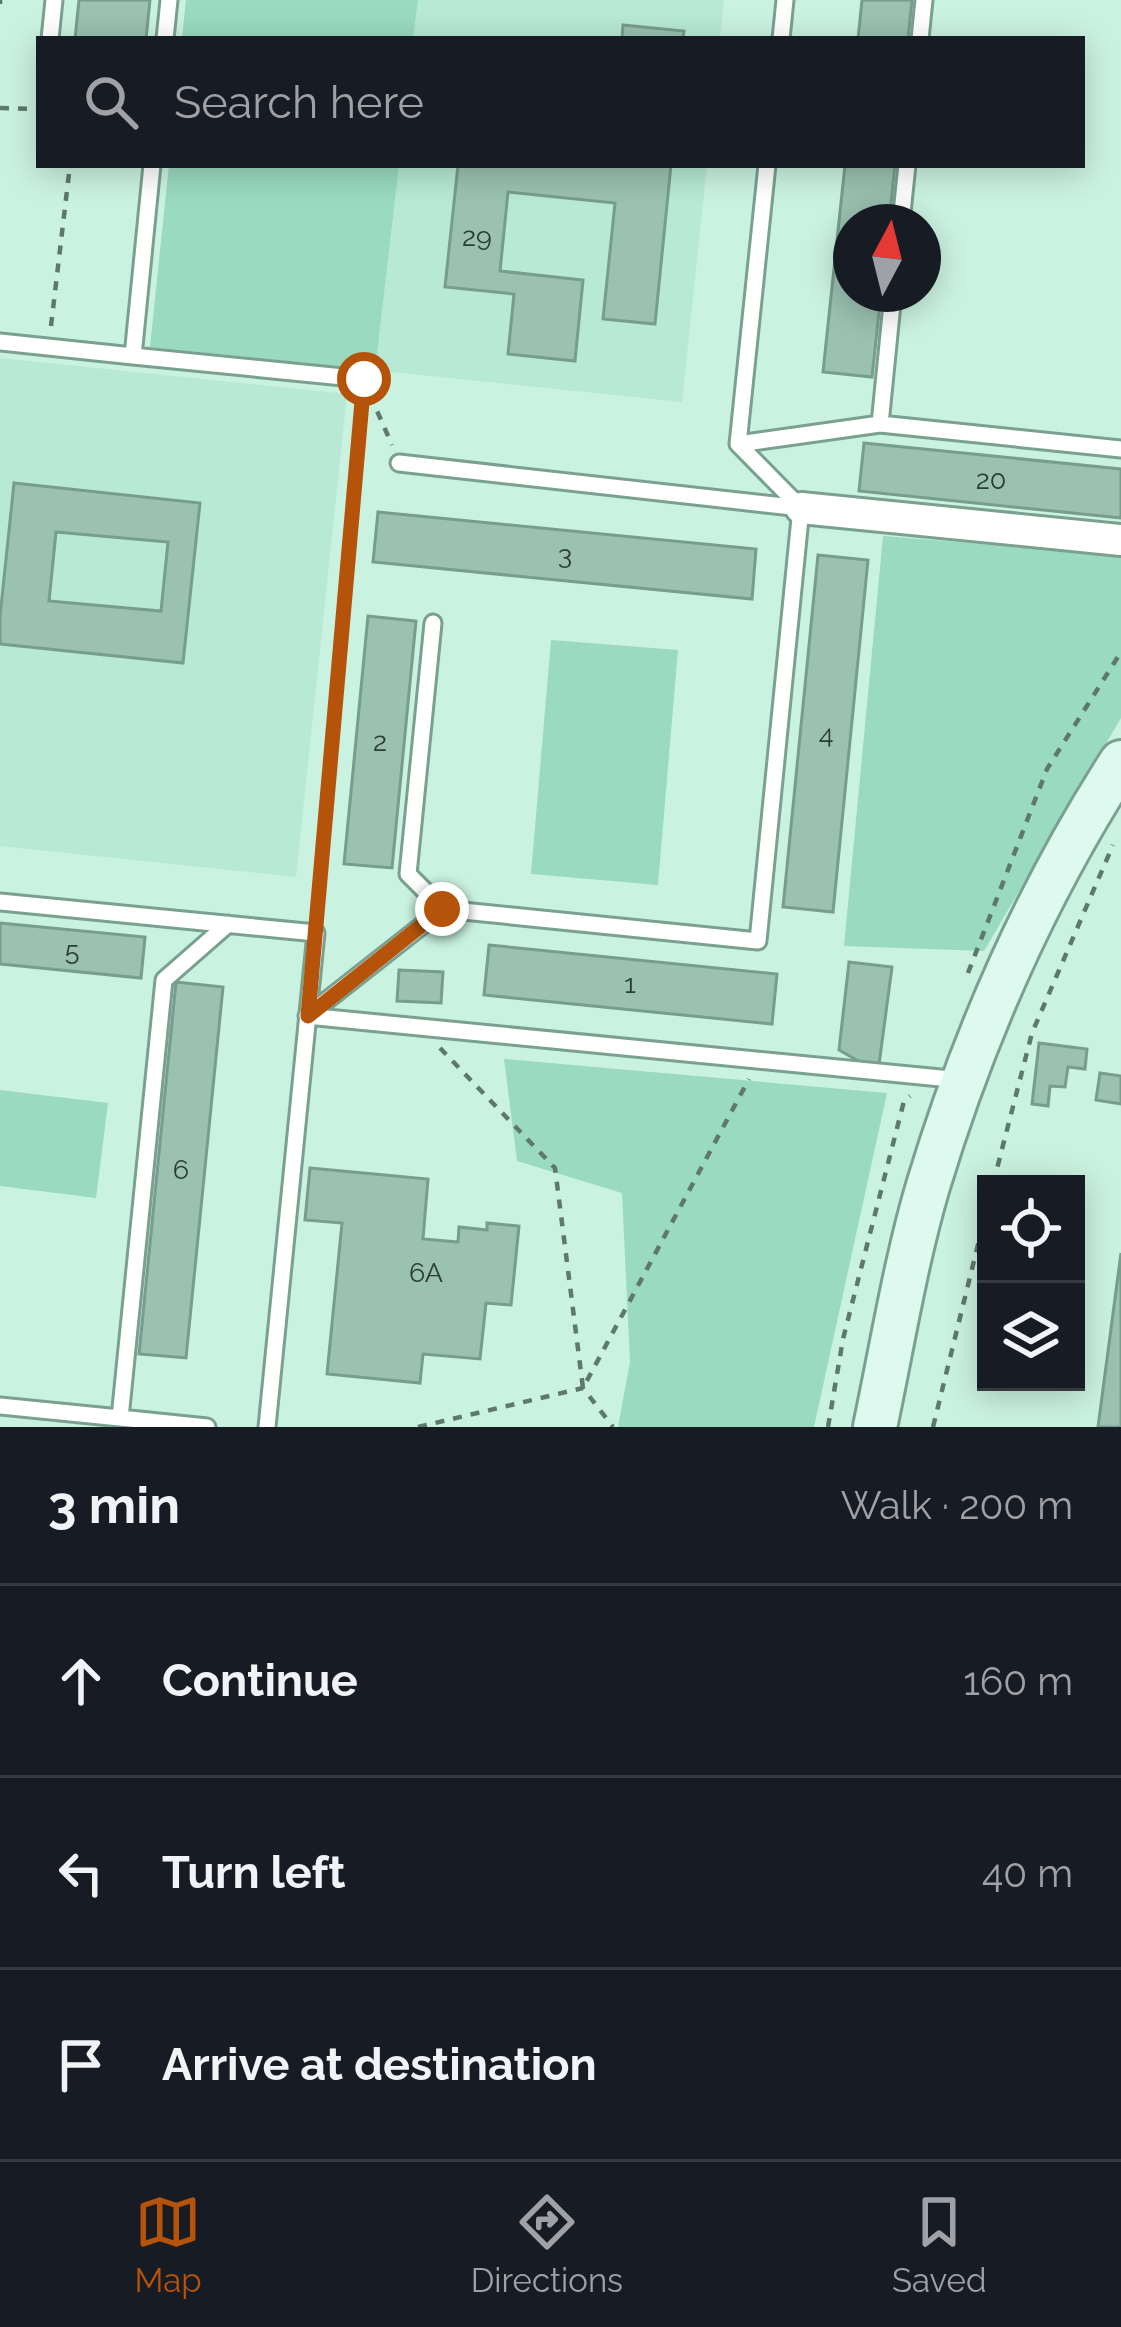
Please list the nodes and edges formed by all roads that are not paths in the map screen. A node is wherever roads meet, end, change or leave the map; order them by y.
1 (54, 0) edge
2 (169, 0) edge
3 (785, 0) edge
4 (924, 0) edge
5 (50, 36) edge
6 (165, 36) edge
7 (781, 36) edge
8 (920, 36) edge
9 (152, 168) edge
10 (767, 168) edge
11 (907, 168) edge
12 (903, 204) edge
13 (891, 312) edge
14 (0, 342) edge
15 (133, 356) junction
16 (364, 379) road end
17 (880, 424) junction
18 (738, 445) junction
19 (1121, 449) edge
20 (399, 463) road end
21 (801, 508) junction
22 (1121, 540) edge
23 (433, 623) dead end
24 (1121, 762) edge
25 (0, 902) edge
26 (442, 909) junction
27 (228, 924) junction
28 (308, 1016) junction
29 (963, 1080) junction
30 (0, 1406) edge
31 (120, 1418) junction
32 (196, 1426) edge
33 (267, 1427) edge
34 (875, 1427) edge

1 - 5 lane
2 - 6 lane
3 - 7 lane
4 - 8 lane
9 - 15 lane
10 - 18 lane
11 - 12 lane
13 - 17 lane
14 - 15 lane
15 - 16 lane
17 - 18 lane
17 - 19 lane
18 - 21 lane
20 - 21 lane
21 - 22 street
21 - 26 lane
23 - 26 lane
24 - 29 main road
25 - 27 lane
26 - 28 lane
27 - 28 lane
27 - 31 lane
28 - 29 lane
28 - 33 lane
29 - 34 main road
30 - 31 lane
31 - 32 lane

